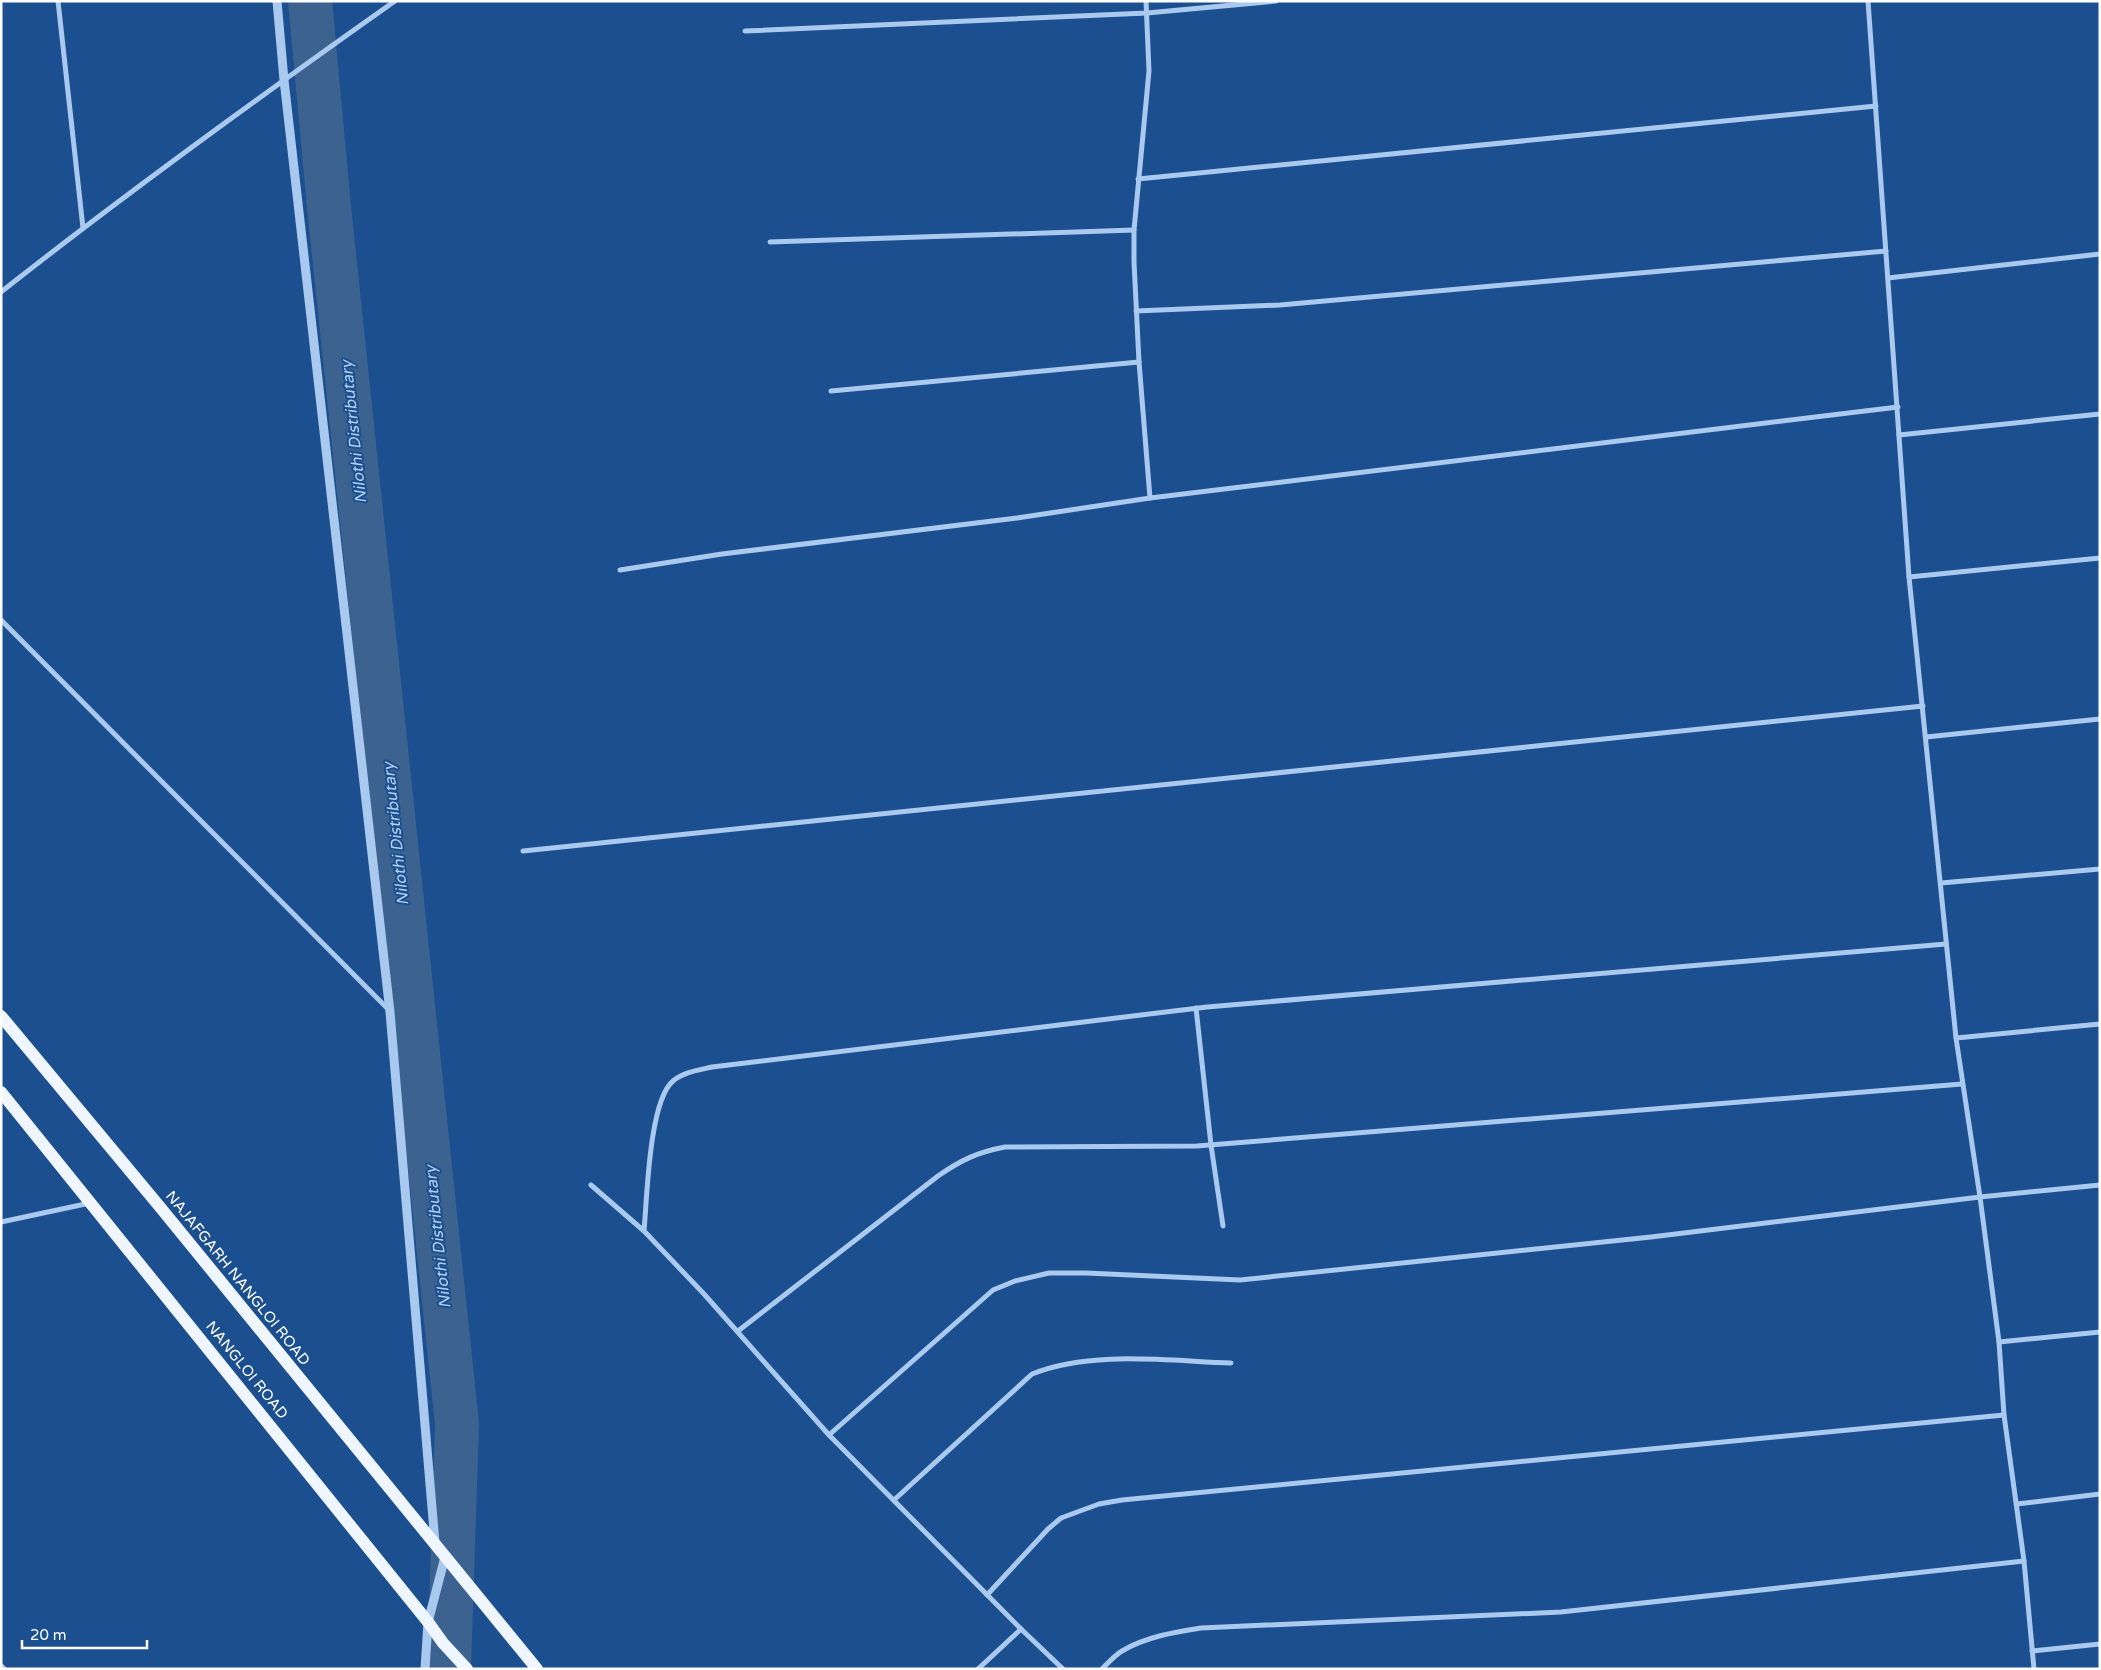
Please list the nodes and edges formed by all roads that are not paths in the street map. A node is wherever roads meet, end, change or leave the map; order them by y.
1 (58, 1) edge
2 (277, 1) edge
3 (395, 1) edge
4 (1146, 1) edge
5 (1276, 1) edge
6 (1868, 1) edge
7 (1148, 13) junction
8 (745, 31) dead end
9 (285, 79) junction
10 (1876, 106) junction
11 (1138, 179) junction
12 (83, 228) junction
13 (1134, 230) junction
14 (770, 242) dead end
15 (1886, 251) junction
16 (2100, 254) edge
17 (1888, 278) junction
18 (1, 292) edge
19 (1136, 311) junction
20 (1139, 362) junction
21 (832, 391) dead end
22 (1898, 407) junction
23 (2100, 414) edge
24 (1899, 435) junction
25 (1150, 498) junction
26 (2100, 558) edge
27 (620, 570) dead end
28 (1909, 577) junction
29 (1, 620) edge
30 (1923, 706) junction
31 (2100, 719) edge
32 (1926, 737) junction
33 (523, 851) dead end
34 (2100, 869) edge
35 (1940, 883) junction
36 (1946, 944) junction
37 (1196, 1008) junction
38 (390, 1012) junction
39 (1, 1016) edge
40 (2100, 1024) edge
41 (1956, 1038) junction
42 (1962, 1084) junction
43 (1, 1092) edge
44 (1211, 1145) junction
45 (591, 1185) dead end
46 (2100, 1185) edge
47 (1980, 1197) junction
48 (91, 1203) junction
49 (1, 1222) edge
50 (1223, 1226) dead end
51 (644, 1231) junction
52 (738, 1331) junction
53 (2100, 1332) edge
54 (1999, 1342) junction
55 (1231, 1363) dead end
56 (2004, 1415) junction
57 (829, 1434) junction
58 (2100, 1494) edge
59 (894, 1500) junction
60 (2017, 1504) junction
61 (435, 1546) junction
62 (447, 1560) junction
63 (2024, 1561) junction
64 (988, 1595) junction
65 (428, 1622) junction
66 (1021, 1630) junction
67 (2100, 1644) edge
68 (2032, 1651) junction
69 (1, 1665) edge
70 (5, 1669) edge
71 (425, 1669) edge
72 (467, 1669) edge
73 (537, 1669) edge
74 (978, 1669) edge
75 (1063, 1669) edge
76 (1102, 1669) edge
77 (2034, 1669) edge

1 - 12 street
2 - 9 street
3 - 9 street
4 - 7 street
5 - 7 street
6 - 10 street
7 - 8 street
7 - 11 street
9 - 12 street
9 - 38 street
10 - 11 street
10 - 15 street
11 - 13 street
12 - 18 street
13 - 14 street
13 - 19 street
15 - 17 street
15 - 19 street
16 - 17 street
17 - 22 street
19 - 20 street
20 - 21 street
20 - 25 street
22 - 24 street
22 - 25 street
23 - 24 street
24 - 28 street
25 - 27 street
26 - 28 street
28 - 30 street
29 - 38 street
30 - 32 street
30 - 33 street
31 - 32 street
32 - 35 street
34 - 35 street
35 - 36 street
36 - 37 street
36 - 41 street
37 - 44 street
37 - 51 street
38 - 61 street
39 - 61 main road, NAJAFGARH NANGLOI ROAD
40 - 41 street
41 - 42 street
42 - 44 street
42 - 47 street
43 - 48 main road, NANGLOI ROAD
44 - 50 street
44 - 52 street
45 - 51 street
46 - 47 street
47 - 54 street
47 - 57 street
48 - 49 street
48 - 65 main road, NANGLOI ROAD
51 - 52 street
52 - 57 street
53 - 54 street
54 - 56 street
55 - 59 street
56 - 60 street
56 - 64 street
57 - 59 street
58 - 60 street
59 - 64 street
60 - 63 street
61 - 62 main road, NAJAFGARH NANGLOI ROAD
62 - 65 street
62 - 73 main road
63 - 68 street
63 - 76 street
64 - 66 street
65 - 71 street
65 - 72 main road, NANGLOI ROAD
66 - 74 street
66 - 75 street
67 - 68 street
68 - 77 street
69 - 70 lane

